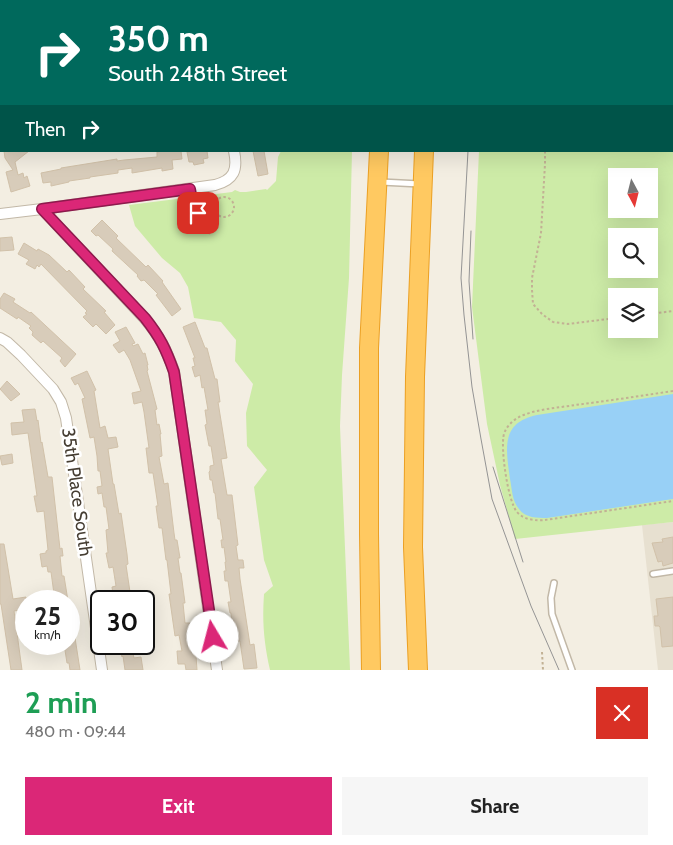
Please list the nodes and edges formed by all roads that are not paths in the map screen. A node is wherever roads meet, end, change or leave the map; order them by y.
1 (234, 152) edge
2 (379, 152) edge
3 (424, 152) edge
4 (378, 182) junction
5 (423, 184) junction
6 (190, 189) junction
7 (42, 209) junction
8 (0, 214) edge
9 (199, 224) road end
10 (0, 338) edge
11 (673, 571) edge
12 (653, 574) dead end
13 (554, 584) dead end
14 (102, 670) edge
15 (217, 670) edge
16 (372, 670) edge
17 (418, 670) edge
18 (572, 670) edge

1 - 6 street
2 - 4 highway
3 - 5 highway
4 - 5 lane
4 - 16 highway
5 - 17 highway
6 - 7 street
6 - 9 lane
7 - 8 street
7 - 15 street
10 - 14 street, 35th Place South
11 - 12 lane
13 - 18 lane

